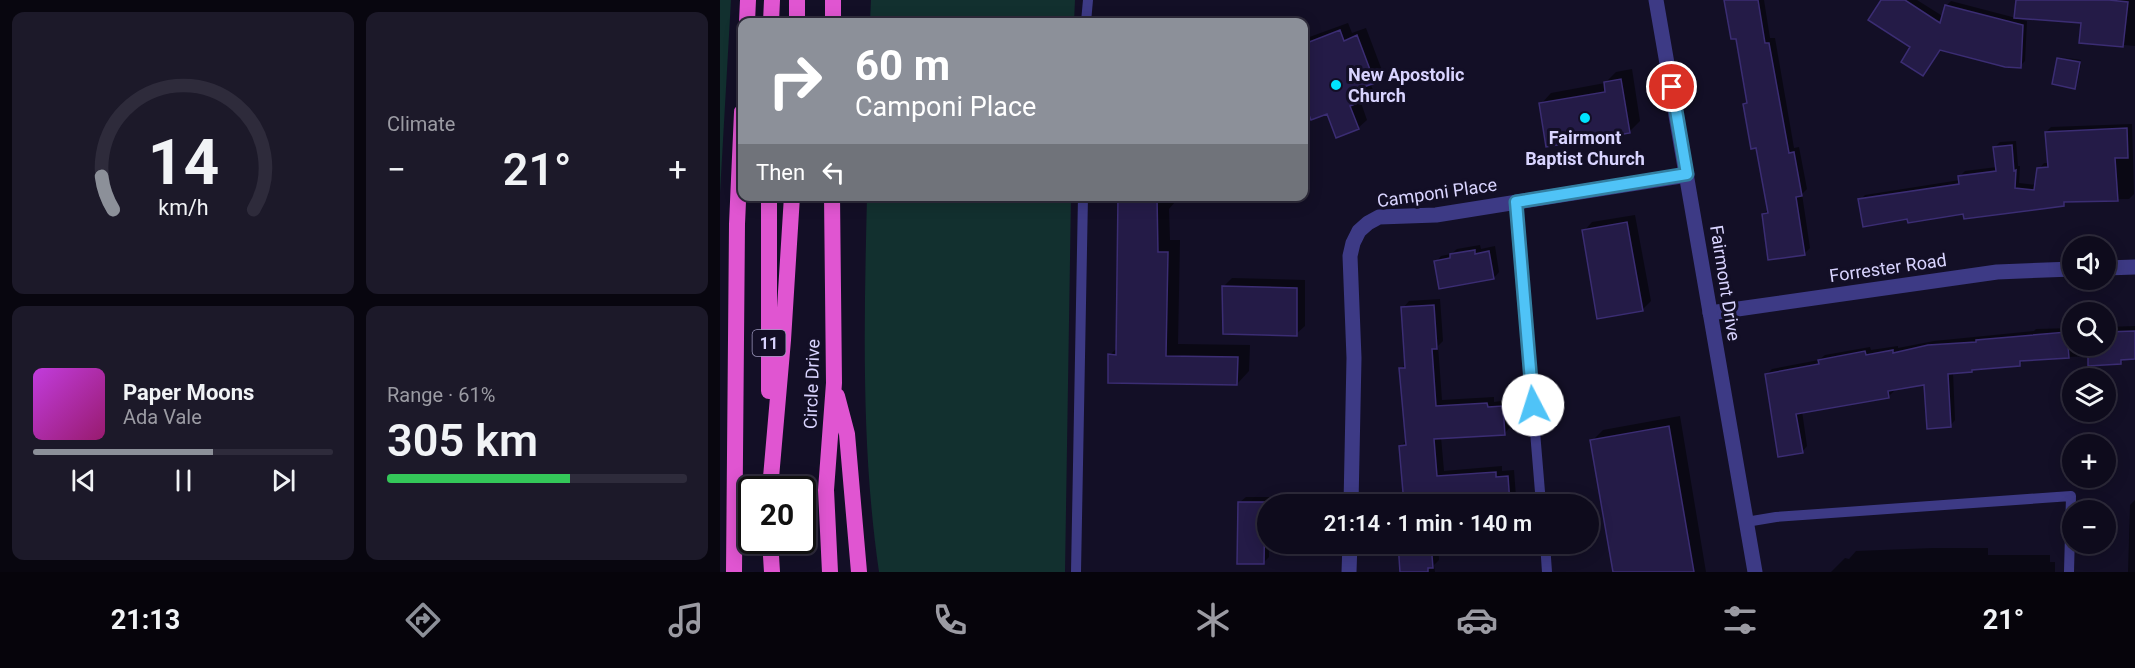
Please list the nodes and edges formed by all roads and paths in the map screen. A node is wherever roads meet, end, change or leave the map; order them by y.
1 (748, 0) edge
2 (772, 0) edge
3 (797, 0) edge
4 (833, 0) edge
5 (1088, 0) edge
6 (1656, 0) edge
7 (747, 18) edge
8 (771, 18) edge
9 (797, 18) edge
10 (833, 18) edge
11 (1086, 18) edge
12 (1687, 174) junction
13 (738, 201) edge
14 (769, 201) edge
15 (792, 201) edge
16 (832, 201) edge
17 (1083, 201) edge
18 (1516, 202) junction
19 (2135, 267) edge
20 (2116, 268) edge
21 (2062, 269) edge
22 (1710, 313) junction
23 (834, 383) junction
24 (770, 476) edge
25 (771, 476) edge
26 (1351, 494) edge
27 (1540, 494) edge
28 (1746, 522) junction
29 (771, 554) edge
30 (1350, 554) edge
31 (1546, 554) edge
32 (734, 572) edge
33 (772, 572) edge
34 (830, 572) edge
35 (859, 572) edge
36 (1076, 572) edge
37 (1349, 572) edge
38 (1547, 572) edge
39 (1755, 572) edge
40 (2069, 572) edge

1 - 7 highway
2 - 8 highway
3 - 9 highway
4 - 10 highway
5 - 11 lane
6 - 12 street, Fairmont Drive
12 - 18 street, Camponi Place
12 - 22 street, Fairmont Drive
13 - 32 highway
14 - 24 highway, 11
15 - 25 highway
16 - 23 highway, Circle Drive
17 - 36 lane
18 - 26 street, Camponi Place
18 - 27 lane
19 - 20 street
21 - 22 street, Forrester Road
22 - 28 street, Fairmont Drive
23 - 34 highway, Circle Drive
23 - 35 highway
28 - 39 street, Fairmont Drive
28 - 40 lane
29 - 33 highway
30 - 37 street
31 - 38 lane

